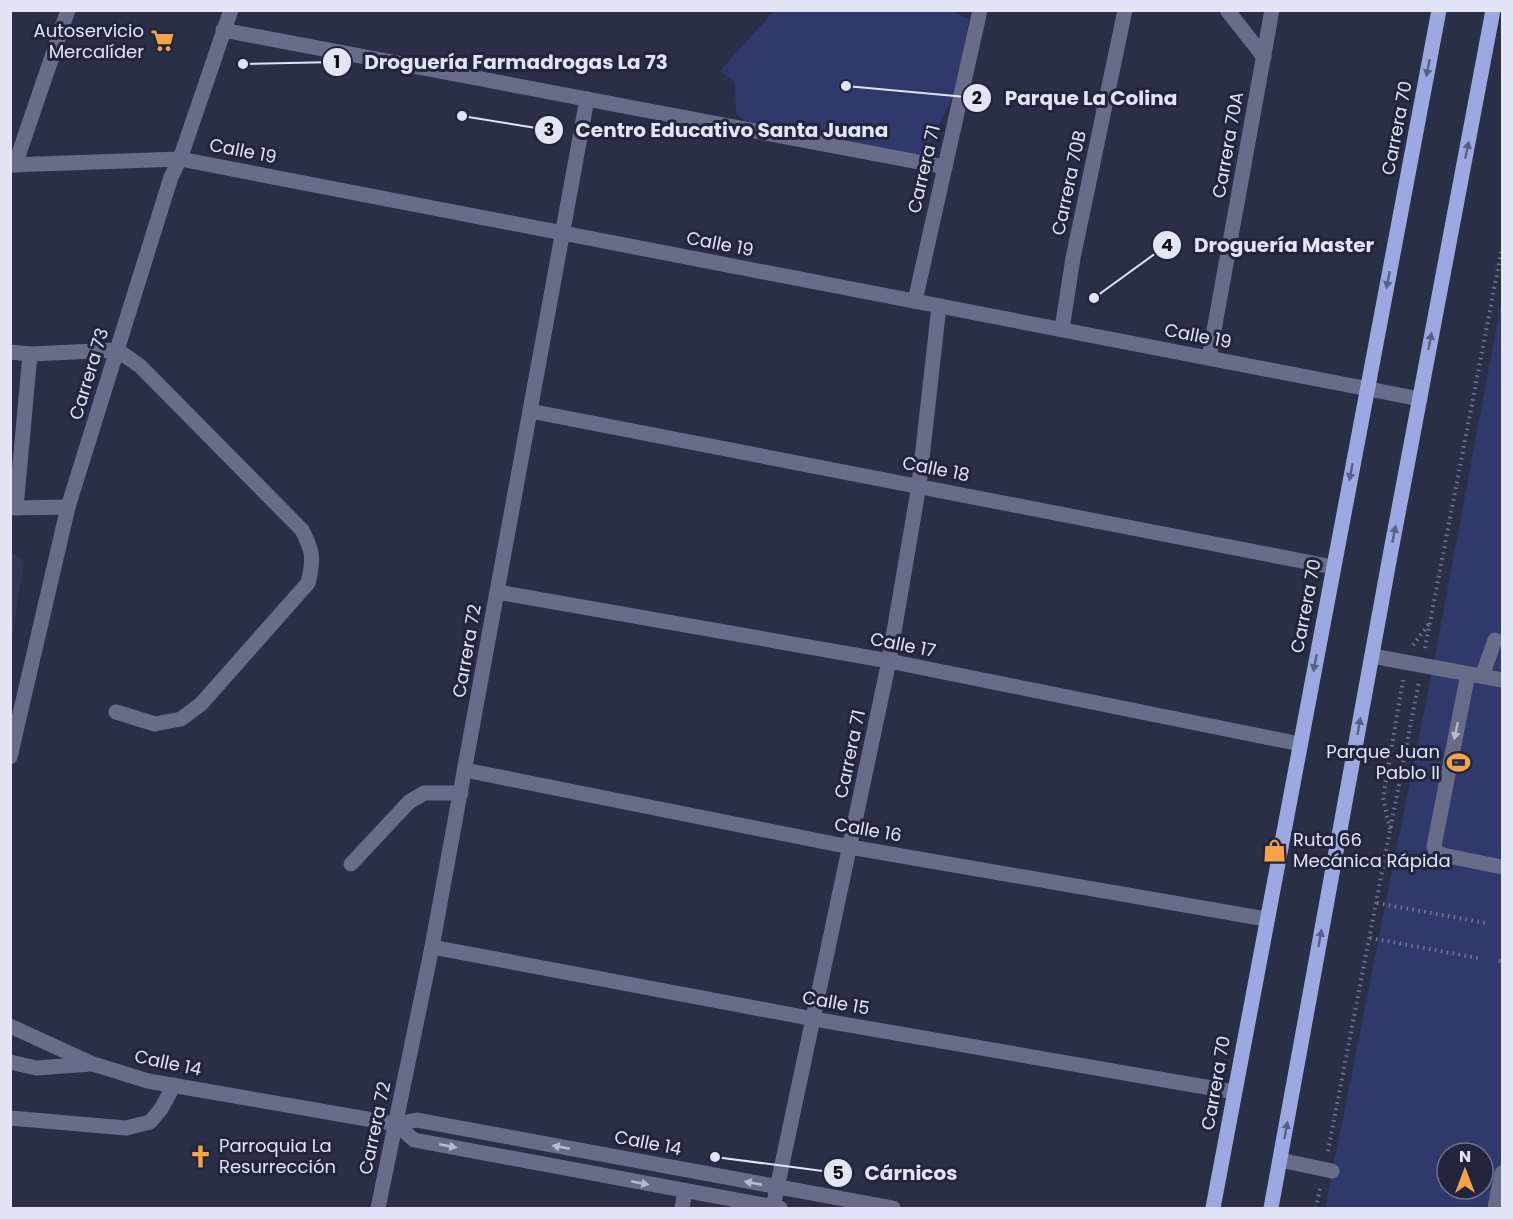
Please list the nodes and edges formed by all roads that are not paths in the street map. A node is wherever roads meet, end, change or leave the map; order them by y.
1 (68, 10) edge
2 (231, 10) edge
3 (980, 10) edge
4 (1125, 10) edge
5 (1227, 10) edge
6 (1272, 10) edge
7 (1439, 10) edge
8 (1493, 10) edge
9 (223, 30) junction
10 (1264, 57) junction
11 (587, 99) junction
12 (180, 159) junction
13 (13, 165) edge
14 (945, 167) junction
15 (563, 233) junction
16 (915, 301) junction
17 (939, 306) junction
18 (1062, 329) junction
19 (117, 350) junction
20 (10, 352) edge
21 (30, 354) junction
22 (1209, 358) junction
23 (1367, 388) junction
24 (1420, 399) junction
25 (530, 411) junction
26 (919, 485) junction
27 (69, 507) junction
28 (13, 508) edge
29 (1333, 567) junction
30 (498, 592) junction
31 (1495, 640) dead end
32 (1372, 656) junction
33 (889, 661) junction
34 (1475, 675) junction
35 (1503, 680) edge
36 (116, 712) dead end
37 (1300, 744) junction
38 (10, 757) edge
39 (465, 770) junction
40 (461, 793) junction
41 (850, 847) junction
42 (351, 864) dead end
43 (1503, 867) edge
44 (1266, 919) junction
45 (432, 947) junction
46 (814, 1019) junction
47 (10, 1026) edge
48 (10, 1062) edge
49 (93, 1064) junction
50 (174, 1085) junction
51 (1234, 1092) junction
52 (10, 1118) edge
53 (396, 1124) junction
54 (1280, 1160) junction
55 (1332, 1171) dead end
56 (1503, 1173) edge
57 (777, 1187) junction
58 (685, 1191) junction
59 (777, 1208) edge
60 (378, 1209) edge
61 (682, 1209) edge
62 (893, 1209) edge
63 (1213, 1209) edge
64 (1271, 1209) edge
65 (1495, 1209) edge

1 - 13 street
2 - 9 street, Carrera 73
3 - 14 street, Carrera 71
4 - 18 street, Carrera 70B
5 - 10 street
6 - 10 street, Carrera 70A
7 -> 23 main road, Carrera 70
24 -> 8 main road
9 - 11 street
9 - 12 street, Carrera 73
10 - 22 street, Carrera 70A
11 - 14 street
11 - 15 street, Carrera 72
12 - 13 street, Calle 19
12 - 15 street, Calle 19
12 - 19 street, Carrera 73
14 - 16 street, Carrera 71
15 - 16 street, Calle 19
15 - 25 street, Carrera 72
16 - 17 street, Calle 19
17 - 18 street, Calle 19
17 - 26 street, Carrera 71
18 - 22 street, Calle 19
19 - 21 street
19 - 27 street, Carrera 73
19 - 36 street
20 - 21 street
21 - 28 street
22 - 23 street, Calle 19
23 - 24 street, Calle 19
23 -> 29 main road, Carrera 70
32 -> 24 main road
25 - 26 street, Calle 18
25 - 30 street, Carrera 72
26 - 29 street, Calle 18
26 - 33 street, Carrera 71
27 - 28 street
27 - 38 street, Carrera 73
29 -> 37 main road, Carrera 70
30 - 33 street, Calle 17
30 - 39 street, Carrera 72
31 - 34 street
32 - 34 street
54 -> 32 main road
33 - 37 street, Calle 17
33 - 41 street, Carrera 71
34 - 35 street
34 -> 43 street
37 - 44 main road, Carrera 70
39 - 40 street, Carrera 72
39 - 41 street, Calle 16
40 - 42 street
40 - 45 street, Carrera 72
41 - 44 street, Calle 16
41 - 46 street, Carrera 71
44 - 51 main road, Carrera 70
45 - 46 street, Calle 15
45 - 53 street, Carrera 72
46 - 51 street, Calle 15
46 - 57 street, Carrera 71
47 - 49 street, Calle 14
48 - 49 street
49 - 50 street, Calle 14
50 - 52 street
50 - 53 street, Calle 14
51 - 63 main road, Carrera 70
57 -> 53 street, Calle 14
53 -> 58 street, Calle 14
53 - 60 street, Carrera 72
54 - 55 street
54 - 64 main road
56 - 65 street
57 - 59 street, Carrera 71
57 - 62 street, Calle 14
58 - 59 street, Calle 14
58 - 61 street

